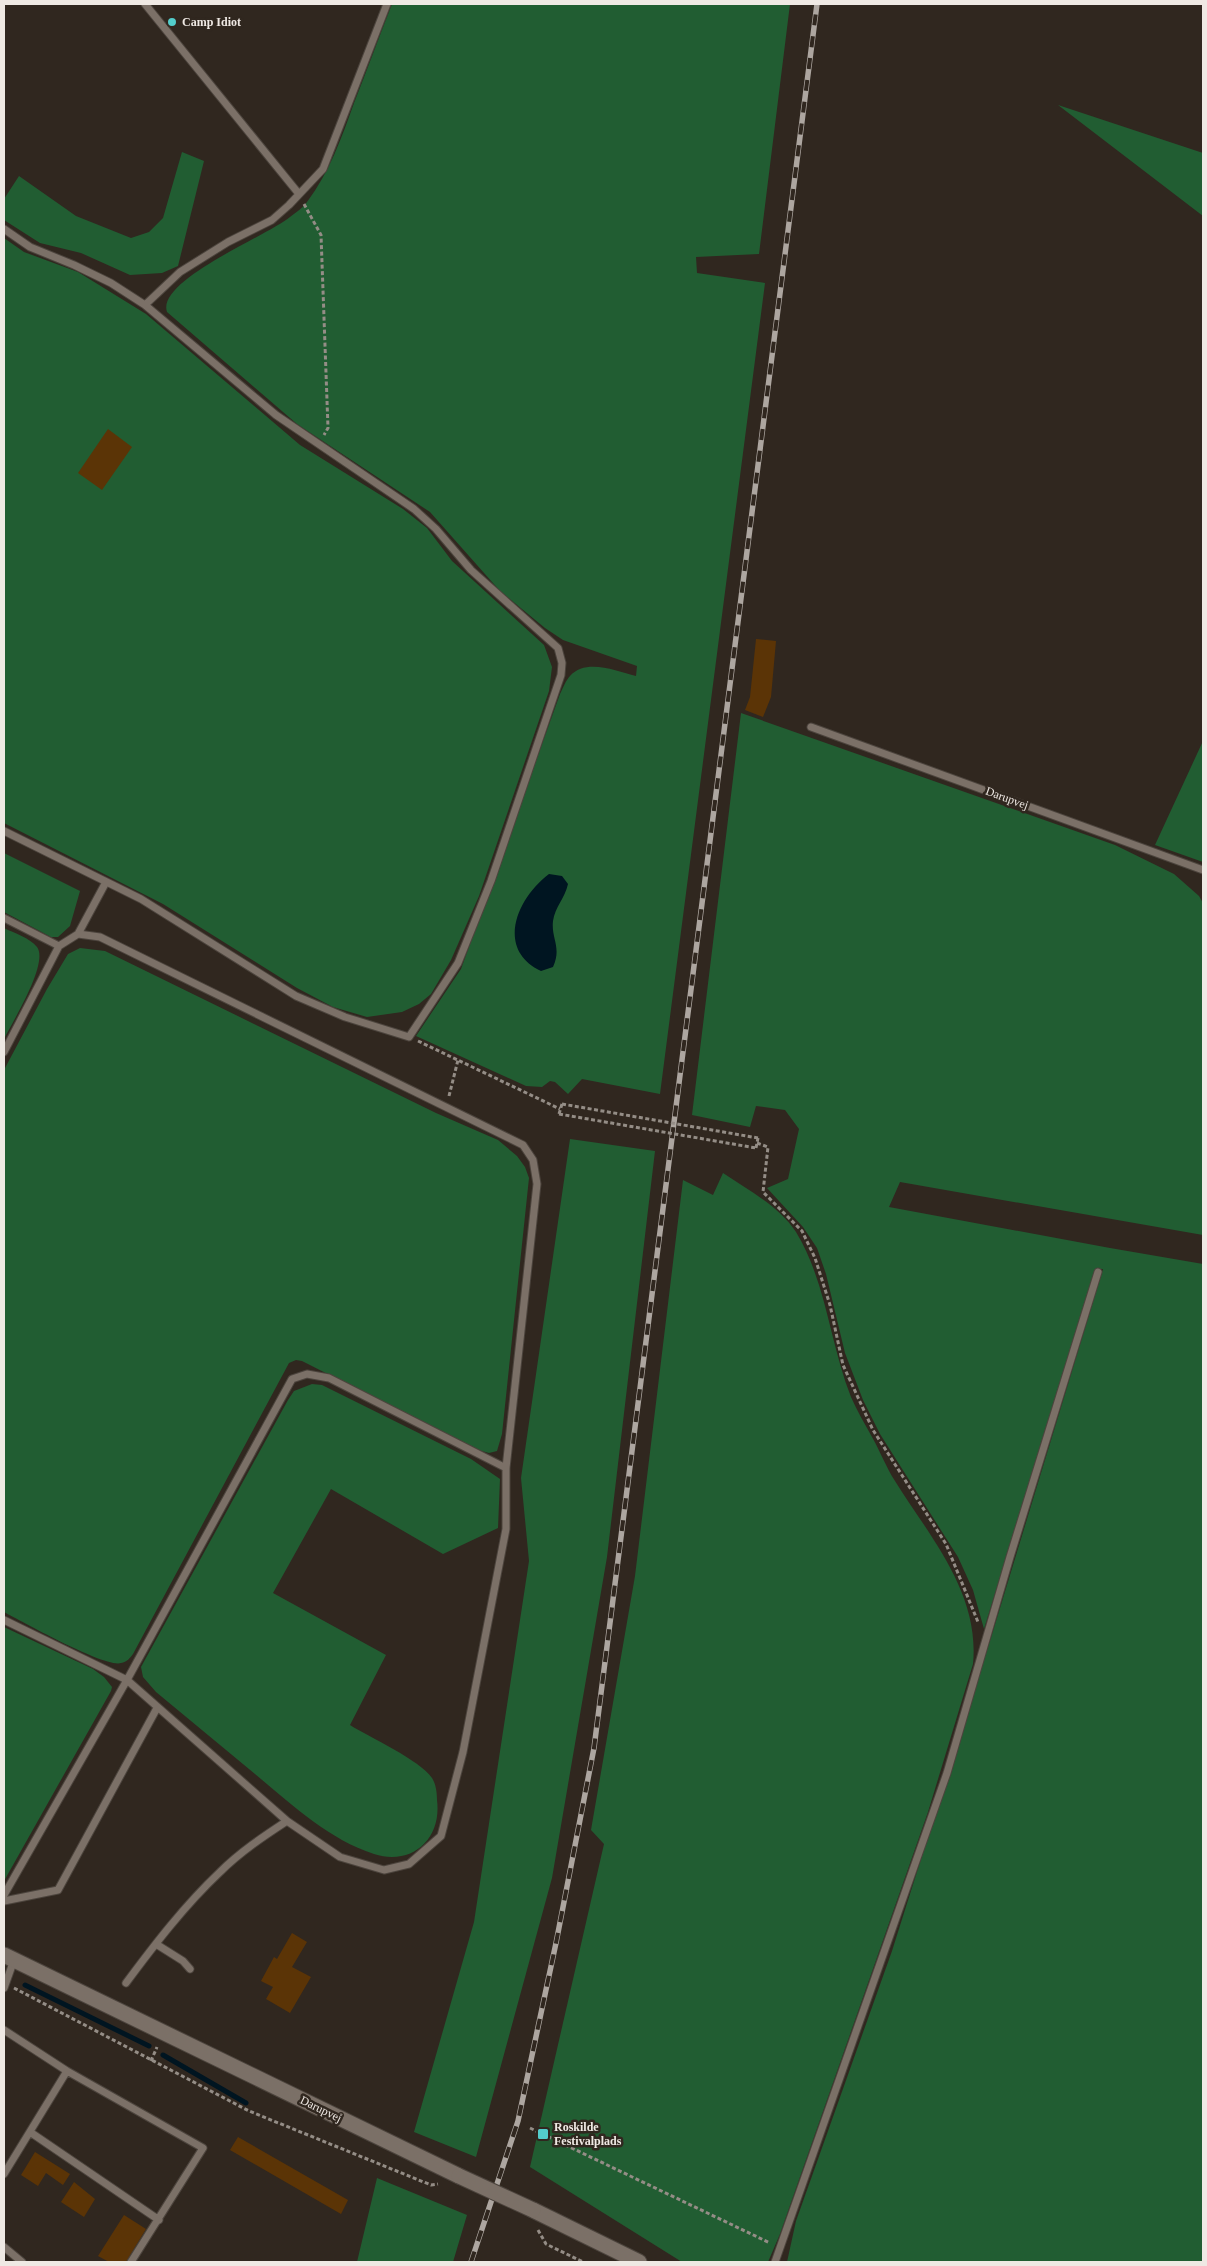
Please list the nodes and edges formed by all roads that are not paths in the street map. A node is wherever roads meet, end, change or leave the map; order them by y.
1 (145, 4) edge
2 (387, 4) edge
3 (299, 194) junction
4 (4, 229) edge
5 (145, 304) junction
6 (810, 727) dead end
7 (4, 831) edge
8 (1203, 870) edge
9 (106, 882) junction
10 (4, 918) edge
11 (78, 934) junction
12 (59, 946) junction
13 (4, 1052) edge
14 (1098, 1272) dead end
15 (506, 1468) junction
16 (4, 1620) edge
17 (127, 1680) junction
18 (157, 1708) junction
19 (287, 1821) junction
20 (4, 1895) edge
21 (4, 1902) edge
22 (156, 1944) junction
23 (9, 1958) edge
24 (190, 1969) dead end
25 (126, 1983) dead end
26 (5, 1986) edge
27 (4, 2030) edge
28 (67, 2070) junction
29 (30, 2132) junction
30 (4, 2174) edge
31 (159, 2220) junction
32 (4, 2247) edge
33 (22, 2262) edge
34 (131, 2262) edge
35 (638, 2262) edge
36 (775, 2262) edge

1 - 3 lane
2 - 3 lane
3 - 5 lane
4 - 5 lane
5 - 9 lane
6 - 8 lane, Darupvej
7 - 9 lane
9 - 11 lane
10 - 12 lane
11 - 12 lane
11 - 15 lane
12 - 13 lane
14 - 36 lane
15 - 17 lane
15 - 19 lane
16 - 17 lane
17 - 18 lane
17 - 20 lane
18 - 19 lane
18 - 21 lane
19 - 22 lane
22 - 24 lane
22 - 25 lane
23 - 26 lane
23 - 35 street, Darupvej, bridge
27 - 28 lane
28 - 29 lane
28 - 31 lane
29 - 30 lane
29 - 31 lane
31 - 34 lane
32 - 33 lane

